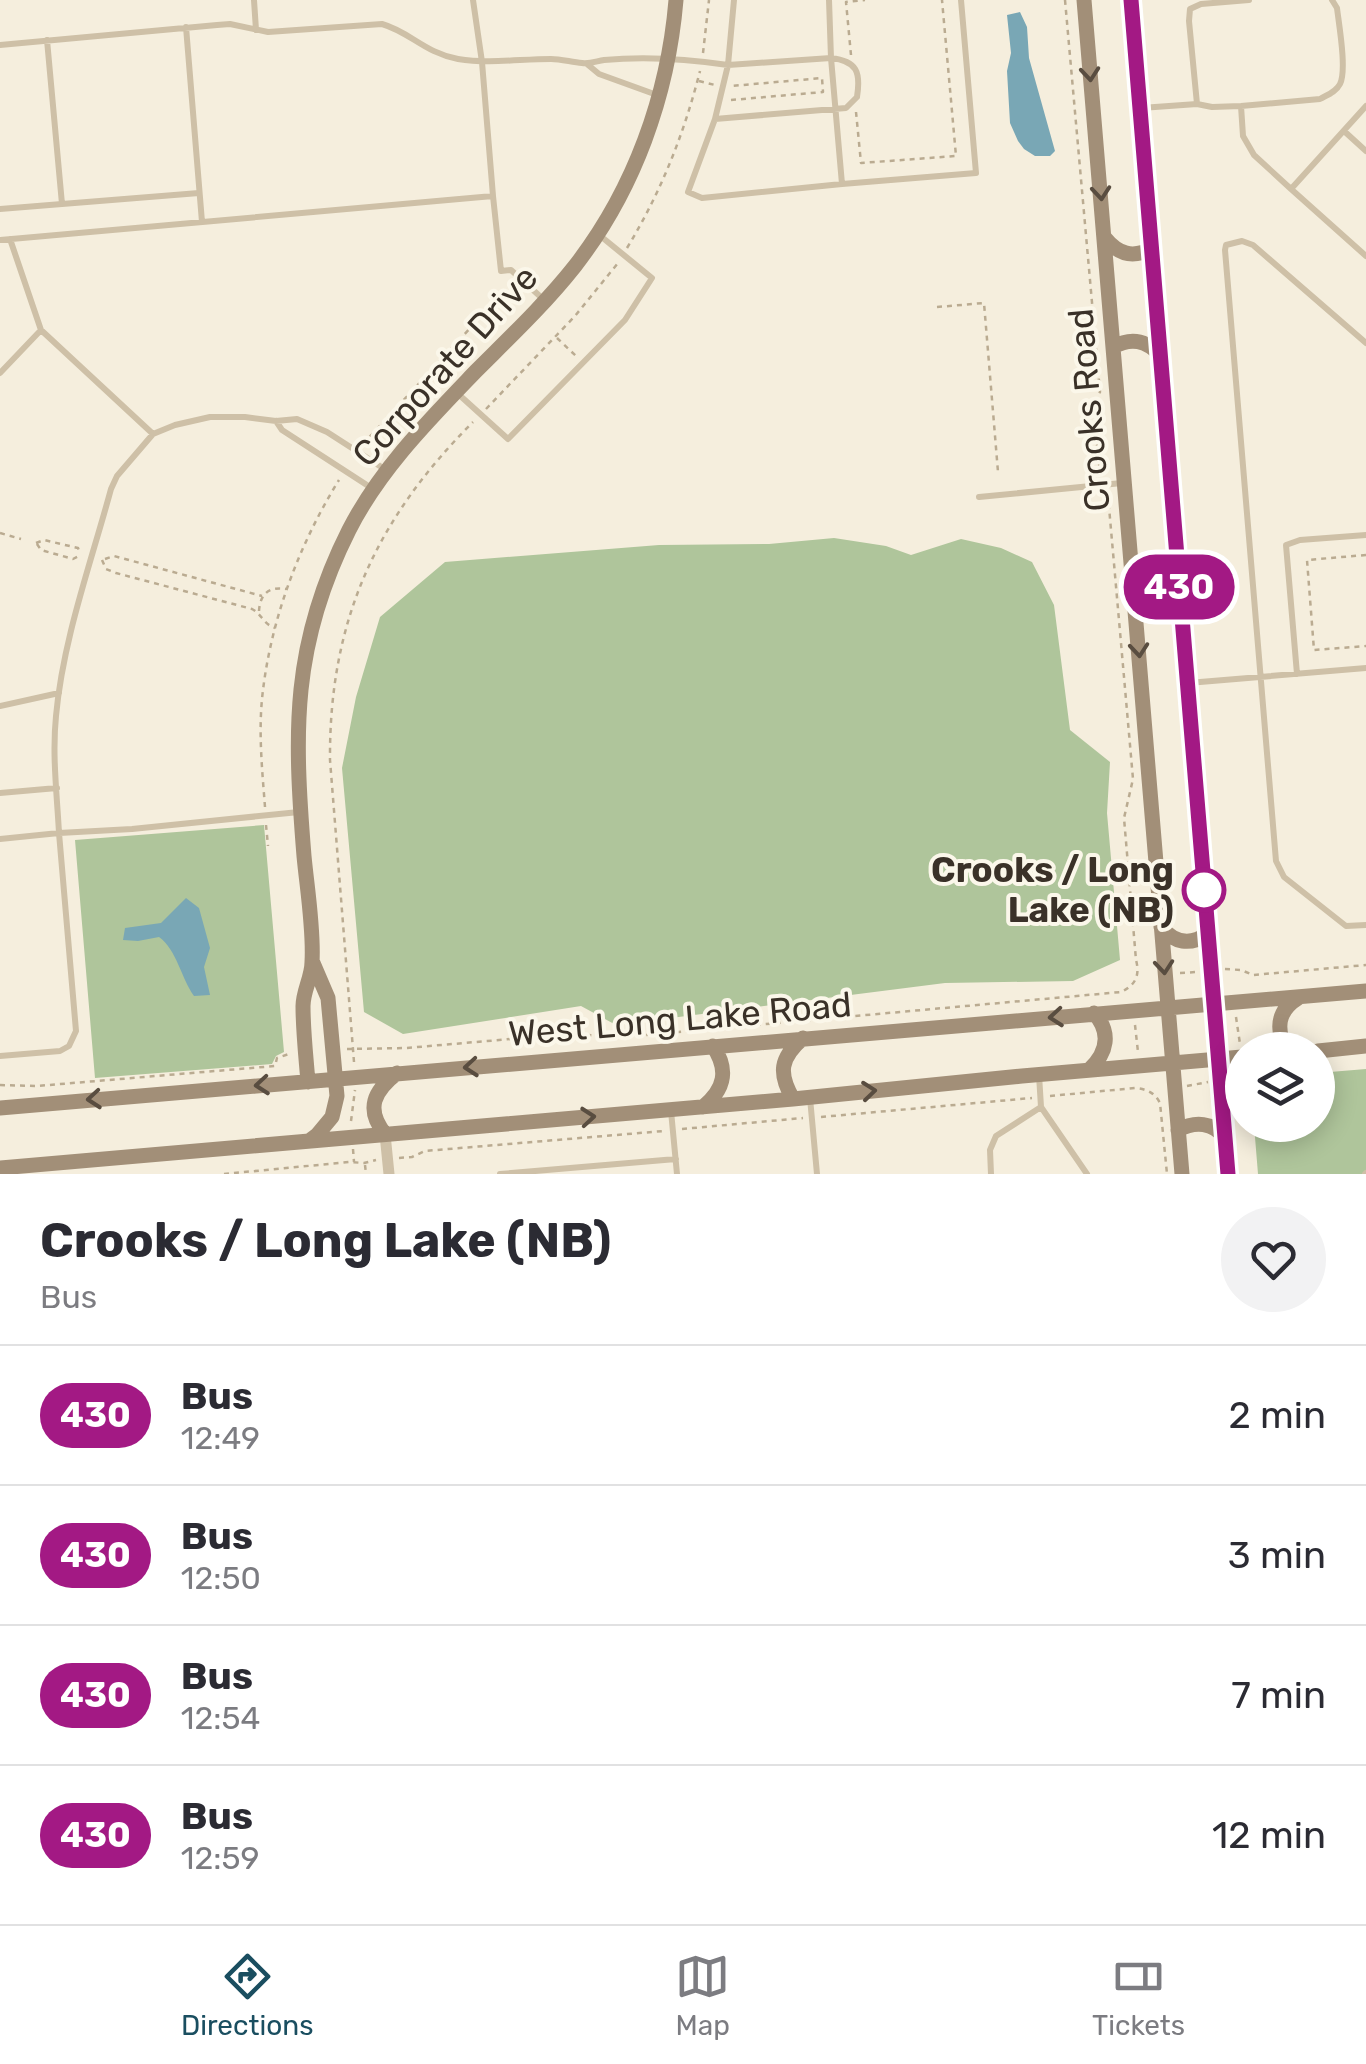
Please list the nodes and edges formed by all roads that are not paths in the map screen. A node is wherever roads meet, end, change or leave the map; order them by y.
1 (254, 0) edge
2 (473, 0) edge
3 (676, 0) edge
4 (734, 0) edge
5 (829, 0) edge
6 (961, 0) edge
7 (1084, 0) edge
8 (1131, 0) edge
9 (1249, 0) edge
10 (1332, 0) edge
11 (186, 27) junction
12 (256, 30) junction
13 (48, 40) junction
14 (0, 44) edge
15 (831, 58) junction
16 (668, 59) junction
17 (482, 62) junction
18 (586, 64) junction
19 (728, 65) junction
20 (659, 96) junction
21 (1197, 104) junction
22 (1241, 106) junction
23 (1366, 106) edge
24 (1140, 108) junction
25 (836, 110) junction
26 (715, 119) junction
27 (1344, 131) junction
28 (1366, 151) edge
29 (842, 184) junction
30 (1290, 188) junction
31 (199, 192) junction
32 (493, 196) junction
33 (62, 204) junction
34 (0, 210) edge
35 (202, 222) junction
36 (597, 234) junction
37 (1104, 238) junction
38 (10, 239) junction
39 (0, 240) edge
40 (1152, 248) junction
41 (1366, 256) edge
42 (545, 301) junction
43 (41, 330) junction
44 (1366, 343) edge
45 (1113, 347) junction
46 (1160, 355) junction
47 (0, 373) edge
48 (456, 392) junction
49 (276, 421) junction
50 (153, 434) junction
51 (386, 470) junction
52 (1125, 483) junction
53 (374, 489) junction
54 (979, 497) dead end
55 (1366, 536) edge
56 (1366, 668) edge
57 (1297, 674) junction
58 (1261, 676) junction
59 (1186, 683) junction
60 (59, 693) junction
61 (0, 706) edge
62 (57, 788) junction
63 (0, 793) edge
64 (300, 812) junction
65 (59, 833) junction
66 (0, 839) edge
67 (1366, 925) edge
68 (1161, 927) junction
69 (1207, 934) junction
70 (312, 964) junction
71 (1366, 991) edge
72 (1302, 996) junction
73 (1213, 1004) junction
74 (1168, 1008) junction
75 (1094, 1014) junction
76 (1279, 1032) edge
77 (803, 1038) junction
78 (713, 1046) junction
79 (1366, 1046) edge
80 (1335, 1049) edge
81 (0, 1056) edge
82 (1225, 1057) edge
83 (1218, 1059) junction
84 (1172, 1063) junction
85 (1089, 1070) junction
86 (398, 1073) junction
87 (1039, 1074) junction
88 (336, 1079) junction
89 (308, 1082) junction
90 (802, 1098) junction
91 (703, 1106) junction
92 (1041, 1107) junction
93 (0, 1108) edge
94 (671, 1109) junction
95 (1178, 1130) junction
96 (385, 1134) junction
97 (1225, 1138) joint
98 (308, 1141) junction
99 (1225, 1142) edge
100 (676, 1159) junction
101 (0, 1168) edge
102 (38, 1169) edge
103 (388, 1174) edge
104 (500, 1174) edge
105 (677, 1174) edge
106 (817, 1174) edge
107 (991, 1174) edge
108 (1087, 1174) edge
109 (1182, 1174) edge
110 (1228, 1174) edge

1 - 12 lane
2 - 17 lane
3 - 16 main road, Corporate Drive
4 - 19 lane
5 - 15 lane
6 - 29 lane
7 -> 37 main road, Crooks Road
8 - 24 main road
9 - 21 lane
10 - 22 lane
11 - 12 lane
11 - 13 lane
11 - 31 lane
12 - 17 lane
13 - 14 lane
13 - 33 lane
15 - 19 lane
15 - 25 lane
15 - 25 lane
16 - 18 lane
16 - 19 lane
16 - 20 main road, Corporate Drive
17 - 18 lane
17 - 32 lane
18 - 20 lane
19 - 26 lane
20 - 36 main road, Corporate Drive
21 - 22 lane
21 - 24 lane
22 - 30 lane
23 - 27 lane
24 - 40 main road
25 - 26 lane
25 - 29 lane
26 - 29 lane
27 - 28 lane
27 - 30 lane
30 - 41 lane
31 - 33 lane
31 - 35 lane
32 - 35 lane
32 - 42 lane
33 - 34 lane
35 - 38 lane
36 - 42 main road, Corporate Drive
36 - 48 lane
37 - 40 main road
37 - 45 main road, Crooks Road
38 - 39 lane
38 - 43 lane
40 - 46 main road
42 - 48 main road, Corporate Drive
43 - 47 lane
43 - 50 lane
44 - 58 lane
45 - 46 main road
45 - 52 main road, Crooks Road
46 - 59 main road
48 - 51 main road, Corporate Drive
49 - 50 lane
49 - 51 lane
49 - 53 lane
50 - 60 lane
51 - 53 main road, Corporate Drive
52 - 54 lane
52 -> 68 main road, Crooks Road
53 - 64 main road, Corporate Drive
55 - 57 lane
56 - 57 lane
57 - 58 lane
58 - 59 lane
58 - 67 lane
59 - 69 main road
60 - 61 lane
60 - 62 lane
62 - 63 lane
62 - 65 lane
64 - 65 lane
64 - 70 main road, Corporate Drive
65 - 66 lane
65 - 81 lane
68 - 69 main road
68 -> 74 main road, Crooks Road
69 - 73 main road
70 - 88 main road, Corporate Drive
70 - 89 main road, Corporate Drive
71 - 72 main road, West Long Lake Road
72 - 73 main road, West Long Lake Road
72 - 76 main road
73 - 74 main road, West Long Lake Road
73 - 83 main road
74 - 75 main road, West Long Lake Road
74 - 84 main road, Crooks Road
75 -> 77 main road, West Long Lake Road
75 - 85 main road
77 - 78 main road, West Long Lake Road
77 - 90 main road
78 -> 86 main road, West Long Lake Road
78 - 91 main road
79 - 80 main road
82 - 83 main road
83 - 84 main road
83 - 97 main road
84 - 85 main road
84 - 95 main road, Crooks Road
85 - 87 main road
86 - 88 main road, West Long Lake Road
86 - 96 main road
90 -> 87 main road
87 - 92 lane
88 - 89 main road, West Long Lake Road
88 - 98 main road, Corporate Drive
89 -> 93 main road, West Long Lake Road
90 - 91 main road
90 - 106 lane
91 - 94 main road
92 - 107 lane
92 - 108 lane
96 -> 94 main road
94 - 100 lane
95 - 97 main road
95 - 109 main road, Crooks Road
96 - 98 main road
96 - 103 street
98 - 102 main road
99 - 110 main road
100 - 104 lane
100 - 105 lane
101 - 102 main road

